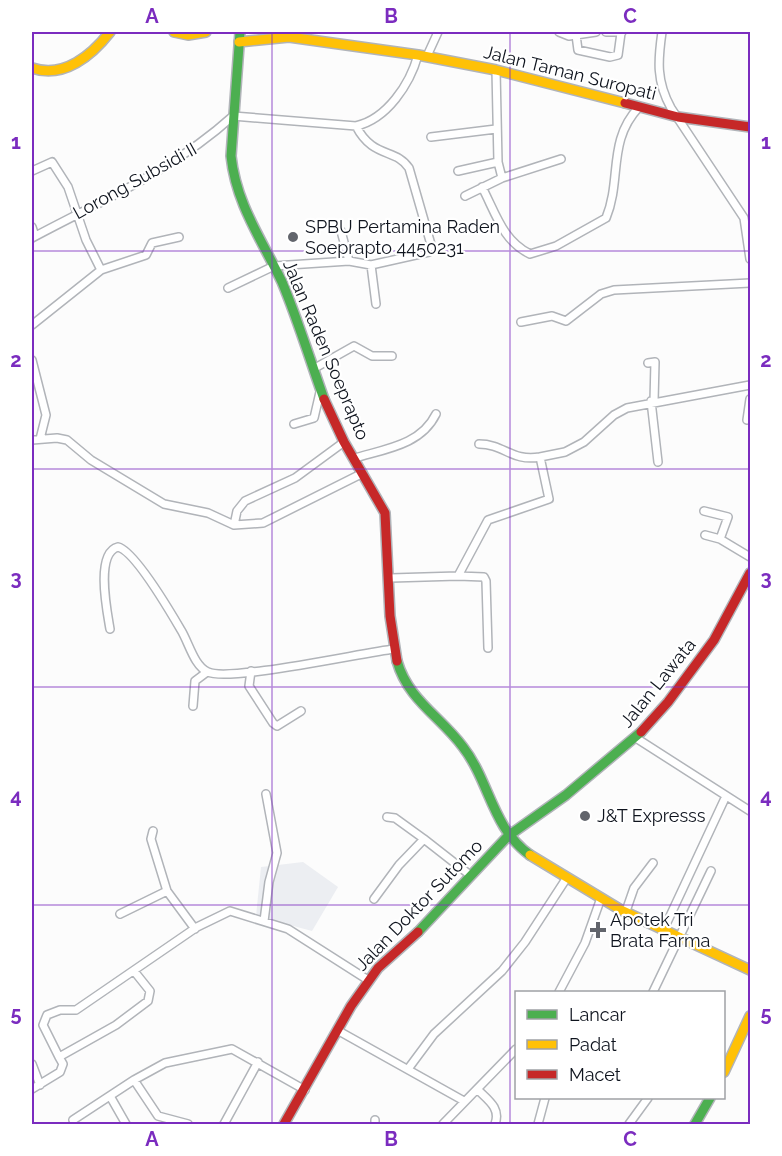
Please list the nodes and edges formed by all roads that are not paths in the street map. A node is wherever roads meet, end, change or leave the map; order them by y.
1 (110, 32) edge
2 (174, 32) edge
3 (206, 32) edge
4 (438, 32) edge
5 (559, 32) edge
6 (596, 32) edge
7 (606, 32) edge
8 (622, 32) edge
9 (663, 32) edge
10 (188, 33) edge
11 (576, 35) junction
12 (240, 37) edge
13 (422, 55) junction
14 (32, 69) edge
15 (496, 70) junction
16 (639, 107) junction
17 (233, 116) junction
18 (678, 117) junction
19 (356, 126) junction
20 (750, 127) edge
21 (496, 129) junction
22 (431, 137) dead end
23 (561, 159) dead end
24 (498, 162) junction
25 (32, 171) edge
26 (458, 171) dead end
27 (502, 177) junction
28 (482, 187) junction
29 (465, 196) dead end
30 (78, 213) junction
31 (32, 227) edge
32 (341, 231) dead end
33 (33, 237) edge
34 (179, 237) dead end
35 (750, 260) edge
36 (349, 261) junction
37 (371, 265) junction
38 (274, 266) junction
39 (100, 270) junction
40 (750, 283) edge
41 (228, 288) dead end
42 (376, 304) dead end
43 (521, 322) dead end
44 (32, 325) edge
45 (392, 356) dead end
46 (32, 360) edge
47 (648, 363) dead end
48 (315, 368) junction
49 (750, 385) edge
50 (322, 387) junction
51 (750, 399) edge
52 (653, 401) junction
53 (436, 414) dead end
54 (747, 420) dead end
55 (294, 424) dead end
56 (40, 439) junction
57 (32, 440) edge
58 (344, 442) junction
59 (479, 444) dead end
60 (355, 458) junction
61 (540, 458) junction
62 (658, 462) dead end
63 (363, 473) junction
64 (704, 511) dead end
65 (234, 525) junction
66 (705, 535) dead end
67 (720, 539) junction
68 (750, 557) edge
69 (750, 573) edge
70 (459, 576) junction
71 (391, 578) junction
72 (110, 629) dead end
73 (488, 648) dead end
74 (394, 649) junction
75 (251, 671) junction
76 (207, 672) junction
77 (194, 706) dead end
78 (301, 711) dead end
79 (636, 738) junction
80 (266, 794) dead end
81 (726, 796) junction
82 (750, 812) edge
83 (387, 817) dead end
84 (153, 831) dead end
85 (508, 836) junction
86 (424, 838) junction
87 (653, 863) dead end
88 (711, 871) dead end
89 (470, 875) junction
90 (566, 879) junction
91 (167, 891) junction
92 (600, 898) junction
93 (374, 899) dead end
94 (626, 911) junction
95 (120, 914) dead end
96 (264, 921) junction
97 (195, 928) junction
98 (663, 931) junction
99 (680, 939) junction
100 (750, 970) edge
101 (134, 971) junction
102 (368, 980) junction
103 (560, 991) edge
104 (654, 991) edge
105 (750, 1016) edge
106 (337, 1030) junction
107 (515, 1053) edge
108 (58, 1054) junction
109 (258, 1062) junction
110 (32, 1064) edge
111 (725, 1068) edge
112 (408, 1069) junction
113 (134, 1080) junction
114 (40, 1085) junction
115 (32, 1089) edge
116 (305, 1089) junction
117 (477, 1089) junction
118 (110, 1096) junction
119 (545, 1099) edge
120 (647, 1099) edge
121 (709, 1099) edge
122 (464, 1101) junction
123 (73, 1120) dead end
124 (126, 1125) edge
125 (188, 1125) edge
126 (224, 1125) edge
127 (284, 1125) edge
128 (443, 1125) edge
129 (495, 1125) edge
130 (538, 1125) edge
131 (629, 1125) edge
132 (695, 1125) edge

1 - 14 main road
2 - 10 main road
3 - 10 main road
4 - 13 street
5 - 11 street
6 - 11 street
7 - 8 street
8 - 11 street
9 - 18 street
12 - 13 main road, Jalan Taman Suropati
12 - 17 main road, Jalan Raden Soeprapto
13 - 15 main road, Jalan Taman Suropati
13 - 19 street
15 - 16 main road, Jalan Taman Suropati
15 - 21 street
16 - 18 main road, Jalan Taman Suropati
16 - 28 street
17 - 19 street
17 - 30 street, Lorong Subsidi II
17 - 38 main road, Jalan Raden Soeprapto
18 - 20 main road, Jalan Taman Suropati
18 - 35 street
19 - 37 street
21 - 22 street
21 - 24 street
23 - 27 street
24 - 26 street
24 - 27 street
25 - 30 street
27 - 28 street
28 - 29 street
30 - 33 street, Lorong Subsidi II
30 - 39 street
31 - 33 street
32 - 36 street
34 - 39 street
36 - 37 street
36 - 38 street
37 - 42 street
38 - 41 street
38 - 48 main road, Jalan Raden Soeprapto
39 - 44 street
40 - 43 street
45 - 48 street
46 - 56 street
47 - 52 street
48 - 50 main road, Jalan Raden Soeprapto
49 - 52 street
50 - 55 street
50 - 58 main road, Jalan Raden Soeprapto
51 - 54 street
52 - 61 street
52 - 62 street
53 - 60 street
56 - 57 street
56 - 65 street
58 - 60 main road, Jalan Raden Soeprapto
58 - 65 street
59 - 61 street
60 - 63 main road, Jalan Raden Soeprapto
61 - 70 street
63 - 65 street
63 - 71 main road, Jalan Raden Soeprapto
64 - 67 street
66 - 67 street
67 - 68 street
69 - 79 main road, Jalan Lawata
70 - 71 street
70 - 73 street
71 - 74 main road, Jalan Raden Soeprapto
72 - 76 street
74 - 75 street
74 - 85 main road, Jalan Raden Soeprapto
75 - 76 street
75 - 78 street
76 - 77 street
79 - 81 street
79 - 85 main road, Jalan Lawata
80 - 96 street
81 - 82 street
81 - 98 street
83 - 86 street
84 - 91 street
85 - 89 main road, Jalan Doktor Sutomo
85 - 90 main road
86 - 89 street
86 - 93 street
87 - 94 street
88 - 99 street
89 - 102 main road, Jalan Doktor Sutomo
90 - 92 main road
90 - 112 street
91 - 95 street
91 - 97 street
92 - 94 main road
92 - 103 street
94 - 98 main road
96 - 97 street
96 - 102 street
97 - 101 street
98 - 99 main road
99 - 100 main road
99 - 104 street
101 - 108 street
101 - 108 street
102 - 106 main road, Jalan Doktor Sutomo
105 - 111 main road
106 - 112 street
106 - 116 main road, Jalan Doktor Sutomo
107 - 117 street
108 - 114 street
109 - 113 street
109 - 116 street
109 - 126 street
110 - 114 street
112 - 122 street
113 - 118 street
113 - 125 street
114 - 115 street
116 - 127 main road, Jalan Doktor Sutomo
117 - 122 street
117 - 129 street
118 - 123 street
118 - 124 street
119 - 130 street
120 - 131 street
121 - 132 main road
122 - 128 street

